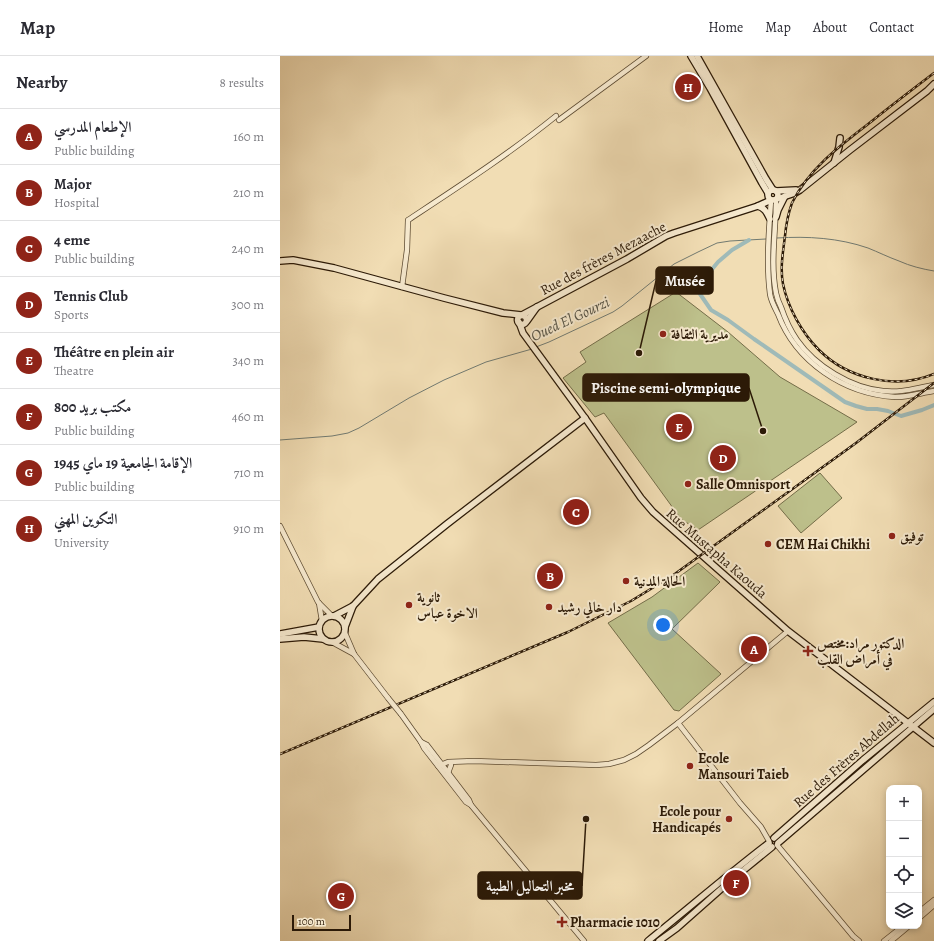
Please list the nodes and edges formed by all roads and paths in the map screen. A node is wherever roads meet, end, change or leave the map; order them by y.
1 (646, 56) edge
2 (691, 56) edge
3 (697, 56) edge
4 (934, 84) edge
5 (934, 89) edge
6 (927, 91) junction
7 (840, 138) dead end
8 (833, 164) junction
9 (799, 190) junction
10 (773, 196) junction
11 (785, 196) junction
12 (756, 206) junction
13 (773, 218) junction
14 (771, 252) junction
15 (280, 261) edge
16 (402, 287) junction
17 (537, 307) junction
18 (520, 318) junction
19 (527, 321) junction
20 (527, 339) junction
21 (934, 385) edge
22 (934, 391) edge
23 (585, 418) junction
24 (280, 526) edge
25 (318, 602) junction
26 (353, 606) junction
27 (333, 616) junction
28 (322, 621) junction
29 (319, 627) junction
30 (345, 630) junction
31 (788, 630) junction
32 (280, 634) edge
33 (280, 639) edge
34 (324, 639) junction
35 (332, 642) junction
36 (354, 654) junction
37 (934, 702) edge
38 (934, 710) edge
39 (678, 723) junction
40 (910, 725) junction
41 (421, 742) junction
42 (934, 743) edge
43 (437, 758) junction
44 (450, 764) junction
45 (441, 767) junction
46 (448, 773) junction
47 (472, 805) junction
48 (773, 842) junction
49 (934, 900) edge
50 (934, 905) edge
51 (922, 910) edge
52 (922, 915) edge
53 (898, 929) edge
54 (905, 929) edge
55 (854, 939) edge
56 (584, 941) edge
57 (648, 941) edge
58 (659, 941) edge
59 (859, 941) edge
60 (884, 941) edge
61 (891, 941) edge

1 - 16 street
2 - 10 main road
3 - 10 main road
4 - 6 main road
5 - 6 main road
6 - 8 main road, Rue des frères Mezaache
7 - 8 main road
8 - 9 main road, Rue des frères Mezaache
9 - 10 main road
9 - 11 main road, Rue des frères Mezaache
10 - 11 main road, Rue des frères Mezaache
10 - 12 main road, Rue des frères Mezaache
10 - 13 street
11 - 13 main road
12 - 13 main road
12 - 17 main road, Rue des frères Mezaache
13 - 14 street
14 - 21 street
14 - 22 street
15 - 16 main road
16 - 18 main road
17 - 18 main road, Rue des frères Mezaache
17 - 19 main road, Rue des frères Mezaache
18 - 19 main road
18 - 20 main road, Rue Mustapha Kaouda
19 - 20 main road
20 - 23 main road, Rue Mustapha Kaouda
23 - 26 main road
23 - 31 main road, Rue Mustapha Kaouda
24 - 25 street
25 - 27 street
25 - 28 street
26 - 27 main road
26 - 30 main road
27 - 28 main road
27 - 30 main road
28 - 29 main road
29 - 32 main road
29 - 34 main road
30 - 35 main road
30 - 36 street
31 - 39 street
31 - 40 main road, Rue Mustapha Kaouda
33 - 34 main road
34 - 35 main road
35 - 36 street
36 - 41 street, bridge
37 - 40 main road, Rue des Frères Abdellah
38 - 40 main road, Rue des Frères Abdellah
39 - 44 street
39 - 48 street
40 - 42 main road, Rue Mustapha Kaouda
40 - 48 main road, Rue des Frères Abdellah
41 - 43 street
41 - 45 street
43 - 44 street
43 - 45 street
44 - 45 street
44 - 46 street
45 - 46 street
45 - 47 street
46 - 47 street
47 - 56 street
48 - 55 street
48 - 57 main road, Rue des Frères Abdellah
48 - 58 main road, Rue des Frères Abdellah
49 - 51 street
50 - 52 street
53 - 60 street
54 - 61 street
55 - 59 street

